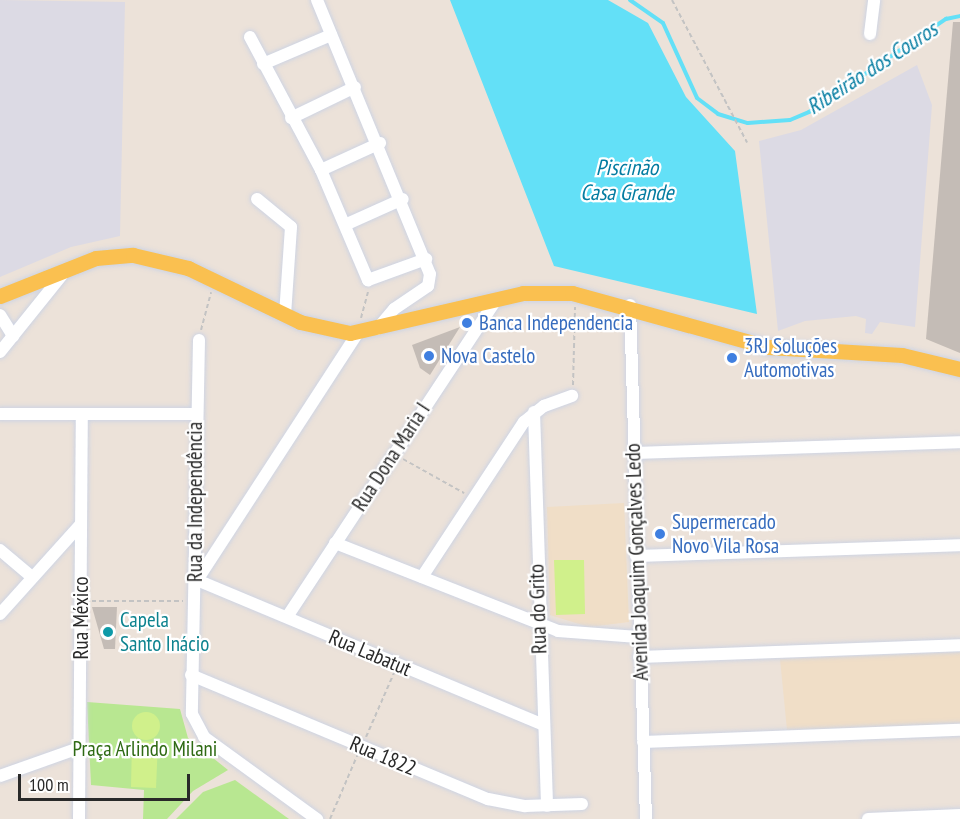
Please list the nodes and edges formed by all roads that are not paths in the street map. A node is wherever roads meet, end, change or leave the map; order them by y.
1 (317, 0) edge
2 (874, 0) edge
3 (870, 34) dead end
4 (331, 35) junction
5 (250, 37) dead end
6 (263, 64) junction
7 (355, 87) junction
8 (291, 118) junction
9 (380, 143) junction
10 (321, 170) junction
11 (257, 199) dead end
12 (403, 199) junction
13 (347, 224) junction
14 (426, 259) junction
15 (66, 270) junction
16 (0, 296) edge
17 (497, 299) junction
18 (630, 305) junction
19 (0, 315) edge
20 (285, 316) junction
21 (375, 332) junction
22 (357, 334) junction
23 (12, 336) junction
24 (199, 340) road end
25 (0, 352) edge
26 (960, 369) edge
27 (572, 396) road end
28 (534, 412) junction
29 (0, 414) edge
30 (196, 414) junction
31 (82, 417) junction
32 (960, 442) edge
33 (633, 453) junction
34 (81, 524) junction
35 (334, 543) junction
36 (960, 545) edge
37 (0, 550) edge
38 (636, 556) junction
39 (32, 577) junction
40 (422, 577) junction
41 (197, 580) junction
42 (0, 614) edge
43 (287, 617) junction
44 (537, 624) junction
45 (638, 638) junction
46 (960, 645) edge
47 (639, 657) junction
48 (191, 675) junction
49 (543, 725) junction
50 (960, 730) edge
51 (643, 742) junction
52 (80, 748) junction
53 (0, 776) edge
54 (582, 804) dead end
55 (547, 806) junction
56 (960, 815) edge
57 (79, 819) edge
58 (317, 819) edge
59 (646, 819) edge
60 (868, 819) edge

1 - 4 street
2 - 3 street
4 - 6 street
4 - 7 street
5 - 6 street
6 - 8 street
7 - 8 street
7 - 9 street
8 - 10 street
9 - 10 street
9 - 12 street
10 - 13 street
11 - 20 street
12 - 13 street
12 - 14 street
13 - 14 street
14 - 21 street
15 - 16 main road
15 - 20 main road
15 - 23 street
17 - 18 main road
17 - 21 main road
17 - 35 street, Rua Dona Maria I
18 - 26 main road
18 - 33 street, Avenida Joaquim Gonçalves Ledo
19 - 23 street
20 - 22 main road
21 - 22 main road
22 - 41 street
23 - 25 street
24 - 30 street, Rua da Independência
27 - 28 street
28 - 40 street
28 - 44 street, Rua do Grito
29 - 31 street
30 - 31 street
30 - 41 street, Rua da Independência
31 - 34 street, Rua México
32 - 33 street
33 - 38 street, Avenida Joaquim Gonçalves Ledo
34 - 39 street
34 - 52 street, Rua México
35 - 40 street
35 - 43 street, Rua Dona Maria I
36 - 38 street
37 - 39 street
38 - 45 street, Avenida Joaquim Gonçalves Ledo
39 - 42 street
40 - 44 street
41 - 43 street, Rua Labatut
41 - 48 street, Rua da Independência
43 - 49 street, Rua Labatut
44 - 45 street
44 - 49 street, Rua do Grito
45 - 47 street, Avenida Joaquim Gonçalves Ledo
46 - 47 street
47 - 51 street, Avenida Joaquim Gonçalves Ledo
48 - 55 street, Rua 1822
48 - 58 street, Rua da Independência
49 - 55 street, Rua do Grito
50 - 51 street
51 - 59 street, Avenida Joaquim Gonçalves Ledo
52 - 53 street
52 - 57 street, Rua México
54 - 55 street, Rua 1822
56 - 60 street

